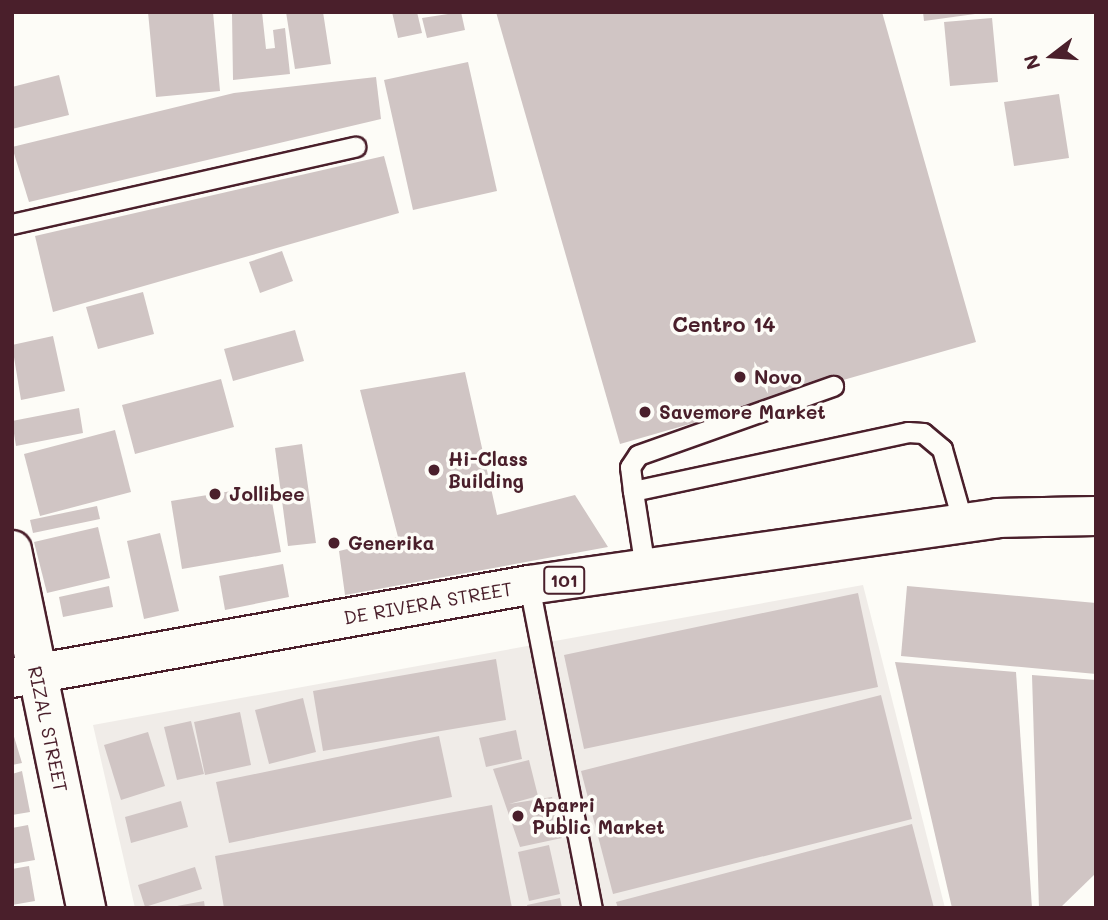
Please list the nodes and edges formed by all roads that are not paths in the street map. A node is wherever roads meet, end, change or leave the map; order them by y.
1 (355, 147) dead end
2 (12, 223) edge
3 (832, 386) dead end
4 (633, 491) junction
5 (1096, 516) edge
6 (963, 523) junction
7 (12, 550) edge
8 (645, 568) junction
9 (529, 585) junction
10 (24, 676) edge
11 (86, 908) edge
12 (592, 908) edge

1 - 2 lane
3 - 4 lane
4 - 6 lane
4 - 8 lane
5 - 6 main road, DE RIVERA STREET / 101
6 - 8 main road, DE RIVERA STREET / 101
7 - 10 main road, RIZAL STREET
8 - 9 main road, DE RIVERA STREET / 101
9 - 10 main road, DE RIVERA STREET / 101
9 - 12 lane
10 - 11 main road, RIZAL STREET

